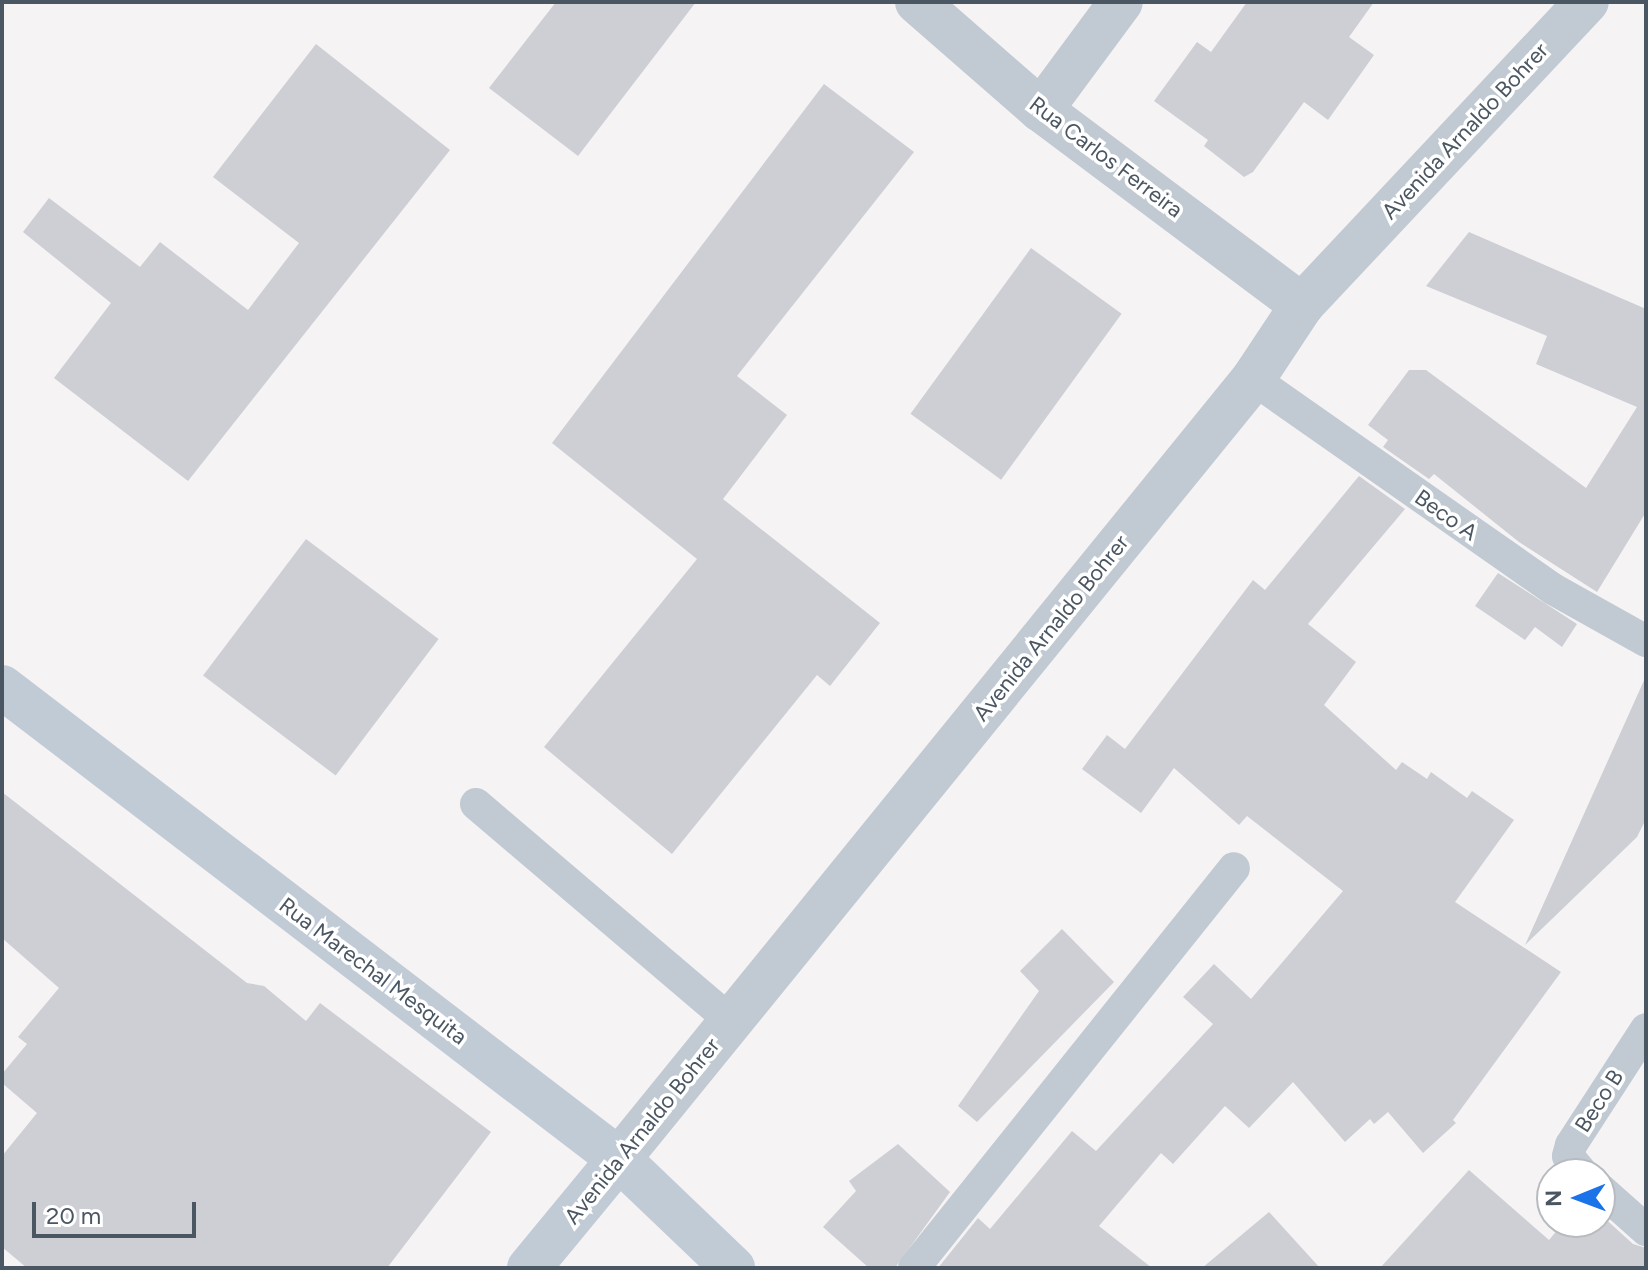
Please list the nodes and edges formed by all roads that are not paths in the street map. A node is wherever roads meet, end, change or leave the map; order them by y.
1 (917, 2) edge
2 (1121, 2) edge
3 (1587, 2) edge
4 (1041, 110) junction
5 (1302, 305) junction
6 (1253, 379) junction
7 (1646, 641) edge
8 (2, 687) edge
9 (476, 804) dead end
10 (1234, 868) dead end
11 (731, 1021) junction
12 (1646, 1029) edge
13 (1570, 1158) edge
14 (619, 1159) junction
15 (1616, 1203) edge
16 (1646, 1230) edge
17 (529, 1268) edge
18 (733, 1268) edge
19 (914, 1268) edge

1 - 4 street, Rua Carlos Ferreira
2 - 4 street
3 - 5 street, Avenida Arnaldo Bohrer
4 - 5 street, Rua Carlos Ferreira
5 - 6 street, Avenida Arnaldo Bohrer
6 - 7 lane, Beco A
6 - 11 street, Avenida Arnaldo Bohrer
8 - 14 street, Rua Marechal Mesquita
9 - 11 lane
10 - 19 lane
11 - 14 street, Avenida Arnaldo Bohrer
12 - 13 lane, Beco B
14 - 17 street, Avenida Arnaldo Bohrer
14 - 18 street, Rua Marechal Mesquita
15 - 16 lane

